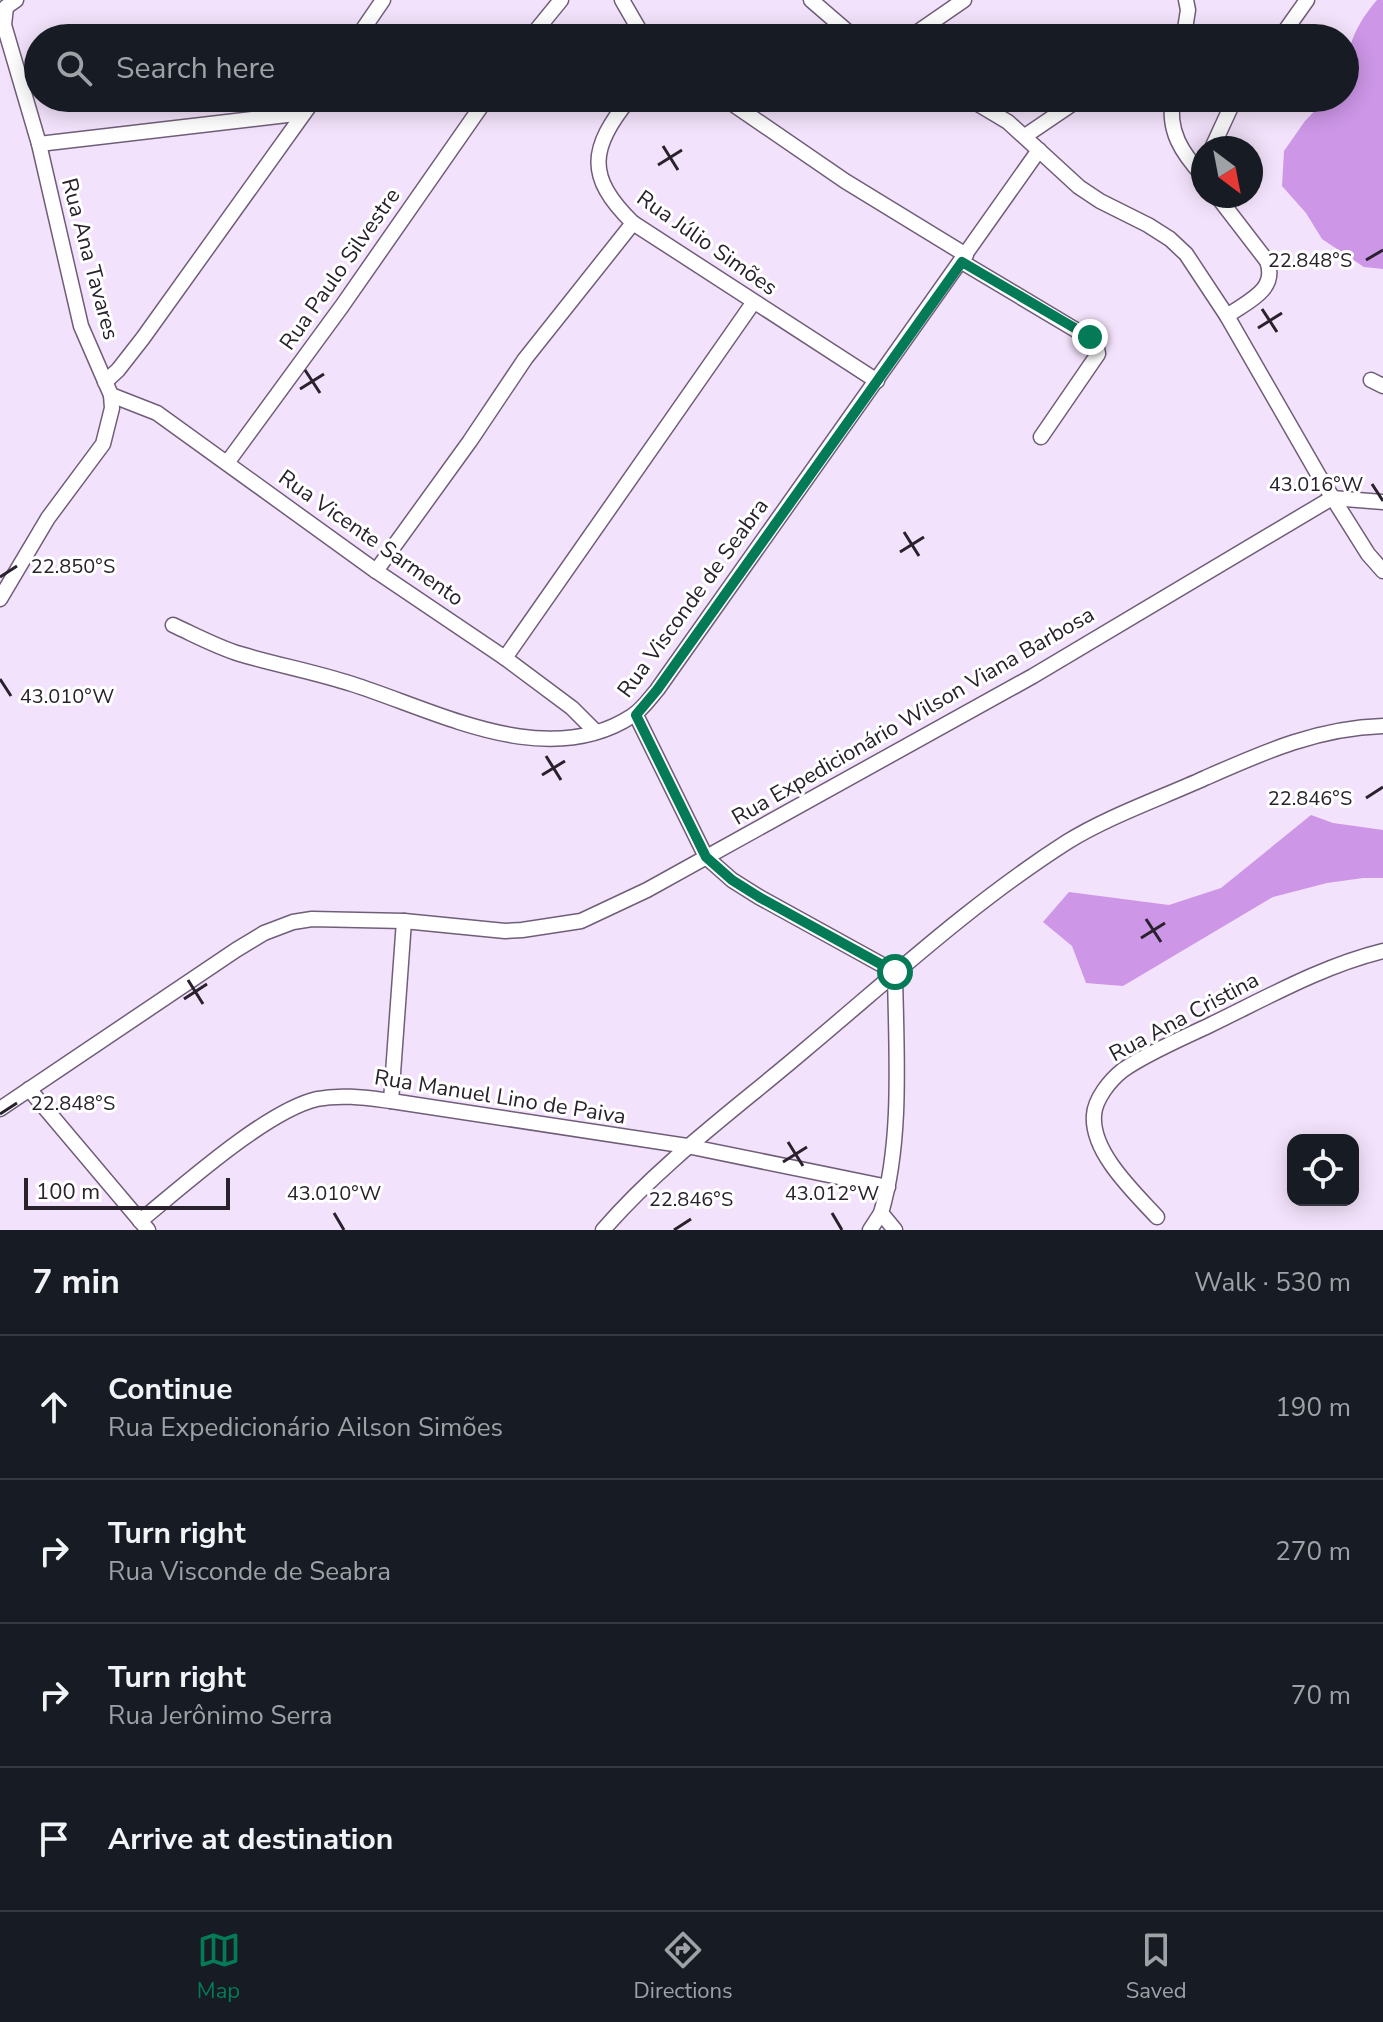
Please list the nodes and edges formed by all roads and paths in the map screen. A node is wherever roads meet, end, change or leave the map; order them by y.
1 (16, 0) edge
2 (383, 0) edge
3 (561, 0) edge
4 (622, 0) edge
5 (811, 0) edge
6 (964, 0) edge
7 (1186, 0) edge
8 (1307, 0) edge
9 (367, 24) edge
10 (541, 24) edge
11 (636, 24) edge
12 (839, 24) edge
13 (929, 24) edge
14 (1185, 24) edge
15 (1290, 24) edge
16 (24, 93) edge
17 (30, 112) edge
18 (477, 112) edge
19 (621, 112) edge
20 (744, 112) edge
21 (991, 112) edge
22 (1060, 112) edge
23 (1172, 112) edge
24 (1229, 112) edge
25 (304, 113) joint
26 (1025, 136) junction
27 (1218, 136) edge
28 (39, 144) junction
29 (1039, 150) junction
30 (1191, 163) edge
31 (1226, 208) edge
32 (633, 223) junction
33 (964, 258) junction
34 (753, 303) junction
35 (1227, 316) junction
36 (877, 381) junction
37 (108, 388) junction
38 (1041, 437) dead end
39 (227, 463) junction
40 (1332, 498) junction
41 (1383, 502) edge
42 (376, 571) junction
43 (1383, 571) edge
44 (0, 599) edge
45 (173, 625) dead end
46 (505, 658) junction
47 (636, 715) junction
48 (1383, 726) edge
49 (596, 732) junction
50 (706, 857) junction
51 (404, 921) junction
52 (1383, 951) edge
53 (895, 972) junction
54 (29, 1089) junction
55 (391, 1101) junction
56 (3, 1103) edge
57 (687, 1146) junction
58 (888, 1187) junction
59 (881, 1213) junction
60 (1157, 1217) dead end
61 (144, 1225) edge
62 (603, 1230) edge
63 (870, 1230) edge
64 (895, 1230) edge

1 - 16 street, Rua Ana Tavares
2 - 9 street
3 - 10 street
4 - 11 street
5 - 12 street
6 - 13 street
7 - 14 street
8 - 15 street
17 - 28 street, Rua Ana Tavares
18 - 39 street, Rua Paulo Silvestre
19 - 32 street, Rua Júlio Simões
20 - 33 street
21 - 26 street
22 - 26 street
23 - 30 street
24 - 27 street
25 - 28 street
25 - 37 street
26 - 29 street
28 - 37 street, Rua Ana Tavares
29 - 33 street, Rua Visconde de Seabra
29 - 35 street
31 - 35 street
32 - 34 street, Rua Júlio Simões
32 - 42 street
33 - 36 street, Rua Visconde de Seabra
33 - 38 street
34 - 36 street, Rua Júlio Simões
34 - 46 street
35 - 40 street
36 - 47 street, Rua Visconde de Seabra
37 - 39 street, Rua Vicente Sarmento
37 - 44 street
39 - 42 street, Rua Vicente Sarmento
40 - 41 street
40 - 43 street
40 - 50 street, Rua Expedicionário Wilson Viana Barbosa
42 - 46 street, Rua Vicente Sarmento
45 - 49 street, Rua Visconde de Seabra
46 - 49 street, Rua Vicente Sarmento
47 - 49 street, Rua Visconde de Seabra
47 - 50 street
48 - 53 street
50 - 51 street, Rua Expedicionário Wilson Viana Barbosa
50 - 53 street
51 - 54 street, Rua Expedicionário Wilson Viana Barbosa
51 - 55 street
52 - 60 street, Rua Ana Cristina
53 - 57 street
53 - 58 street
54 - 56 street, Rua Expedicionário Wilson Viana Barbosa
54 - 61 street
55 - 57 street, Rua Manuel Lino de Paiva
55 - 61 street, Rua Manuel Lino de Paiva
57 - 58 street, Rua Manuel Lino de Paiva
57 - 62 street
58 - 59 street
59 - 63 street
59 - 64 street

